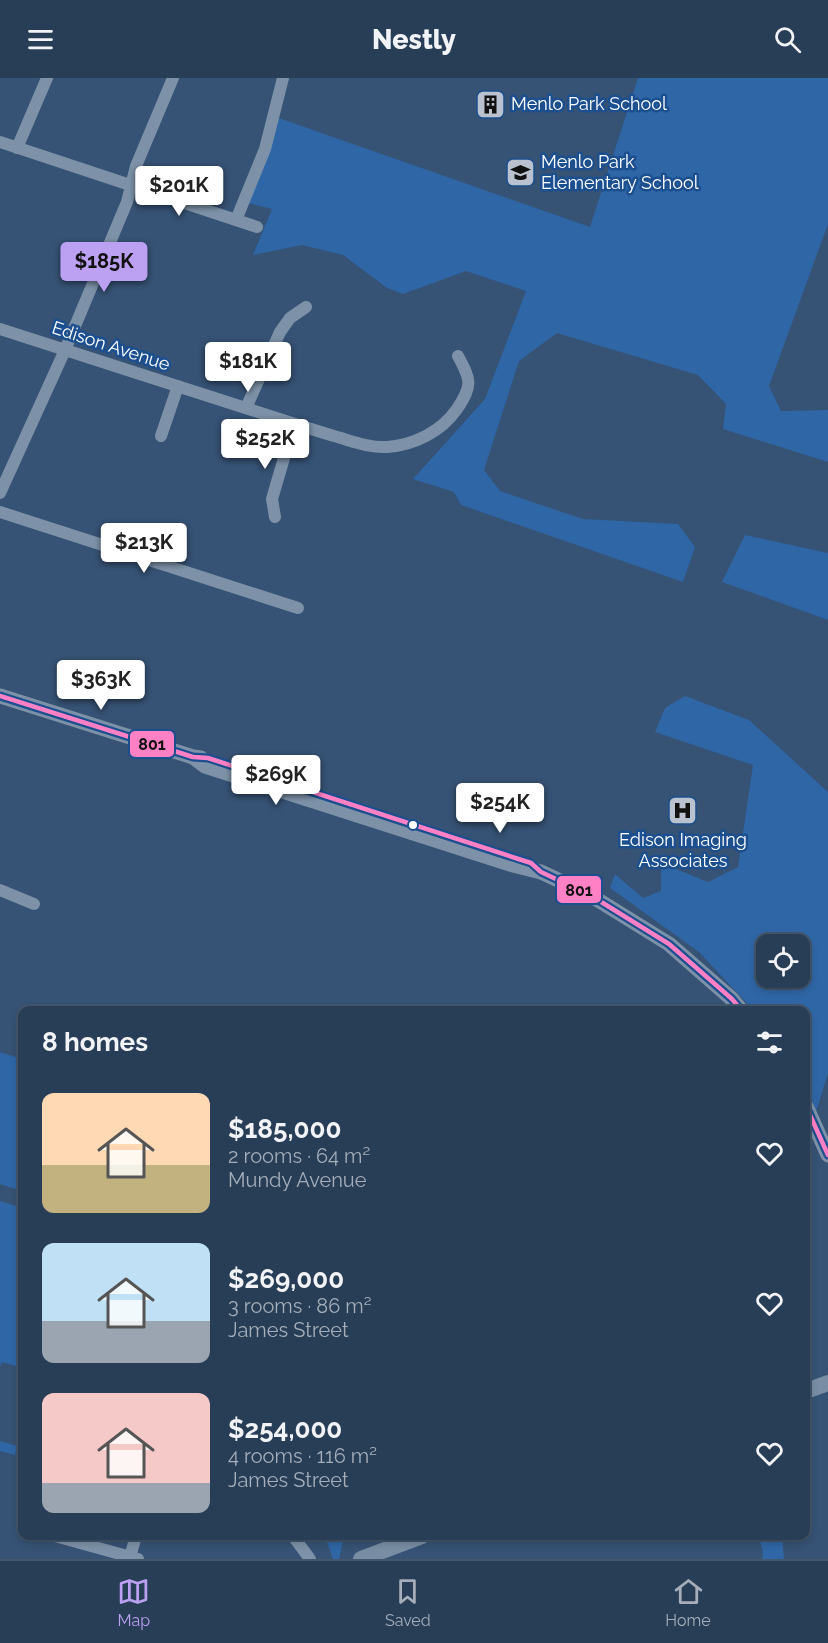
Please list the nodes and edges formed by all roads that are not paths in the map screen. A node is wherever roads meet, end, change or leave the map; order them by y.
1 (47, 78) edge
2 (173, 78) edge
3 (283, 78) edge
4 (0, 142) edge
5 (17, 148) junction
6 (131, 185) junction
7 (236, 220) junction
8 (257, 226) dead end
9 (306, 307) dead end
10 (0, 329) edge
11 (65, 350) junction
12 (459, 356) dead end
13 (178, 386) junction
14 (246, 408) junction
15 (294, 424) junction
16 (161, 436) dead end
17 (0, 493) edge
18 (0, 512) edge
19 (275, 517) dead end
20 (298, 608) dead end
21 (0, 696) edge
22 (0, 890) edge
23 (34, 904) dead end
24 (738, 1006) edge
25 (810, 1115) edge
26 (828, 1155) edge
27 (828, 1383) edge
28 (810, 1390) edge
29 (69, 1540) edge
30 (136, 1540) edge
31 (296, 1540) edge
32 (404, 1540) edge
33 (134, 1558) edge
34 (310, 1559) edge
35 (361, 1559) edge

1 - 5 street
2 - 6 street
3 - 7 street
4 - 5 street
5 - 6 street
6 - 7 street
6 - 11 street
7 - 8 street
9 - 14 street
10 - 11 street, Edison Avenue
11 - 13 street, Edison Avenue
11 - 17 street
12 - 15 street, Edison Avenue
13 - 14 street, Edison Avenue
13 - 16 street
14 - 15 street, Edison Avenue
15 - 19 street
18 - 20 street
21 - 24 street
22 - 23 street
25 - 26 street
27 - 28 main road
29 - 33 street
30 - 33 street
31 - 34 street
32 - 35 main road

